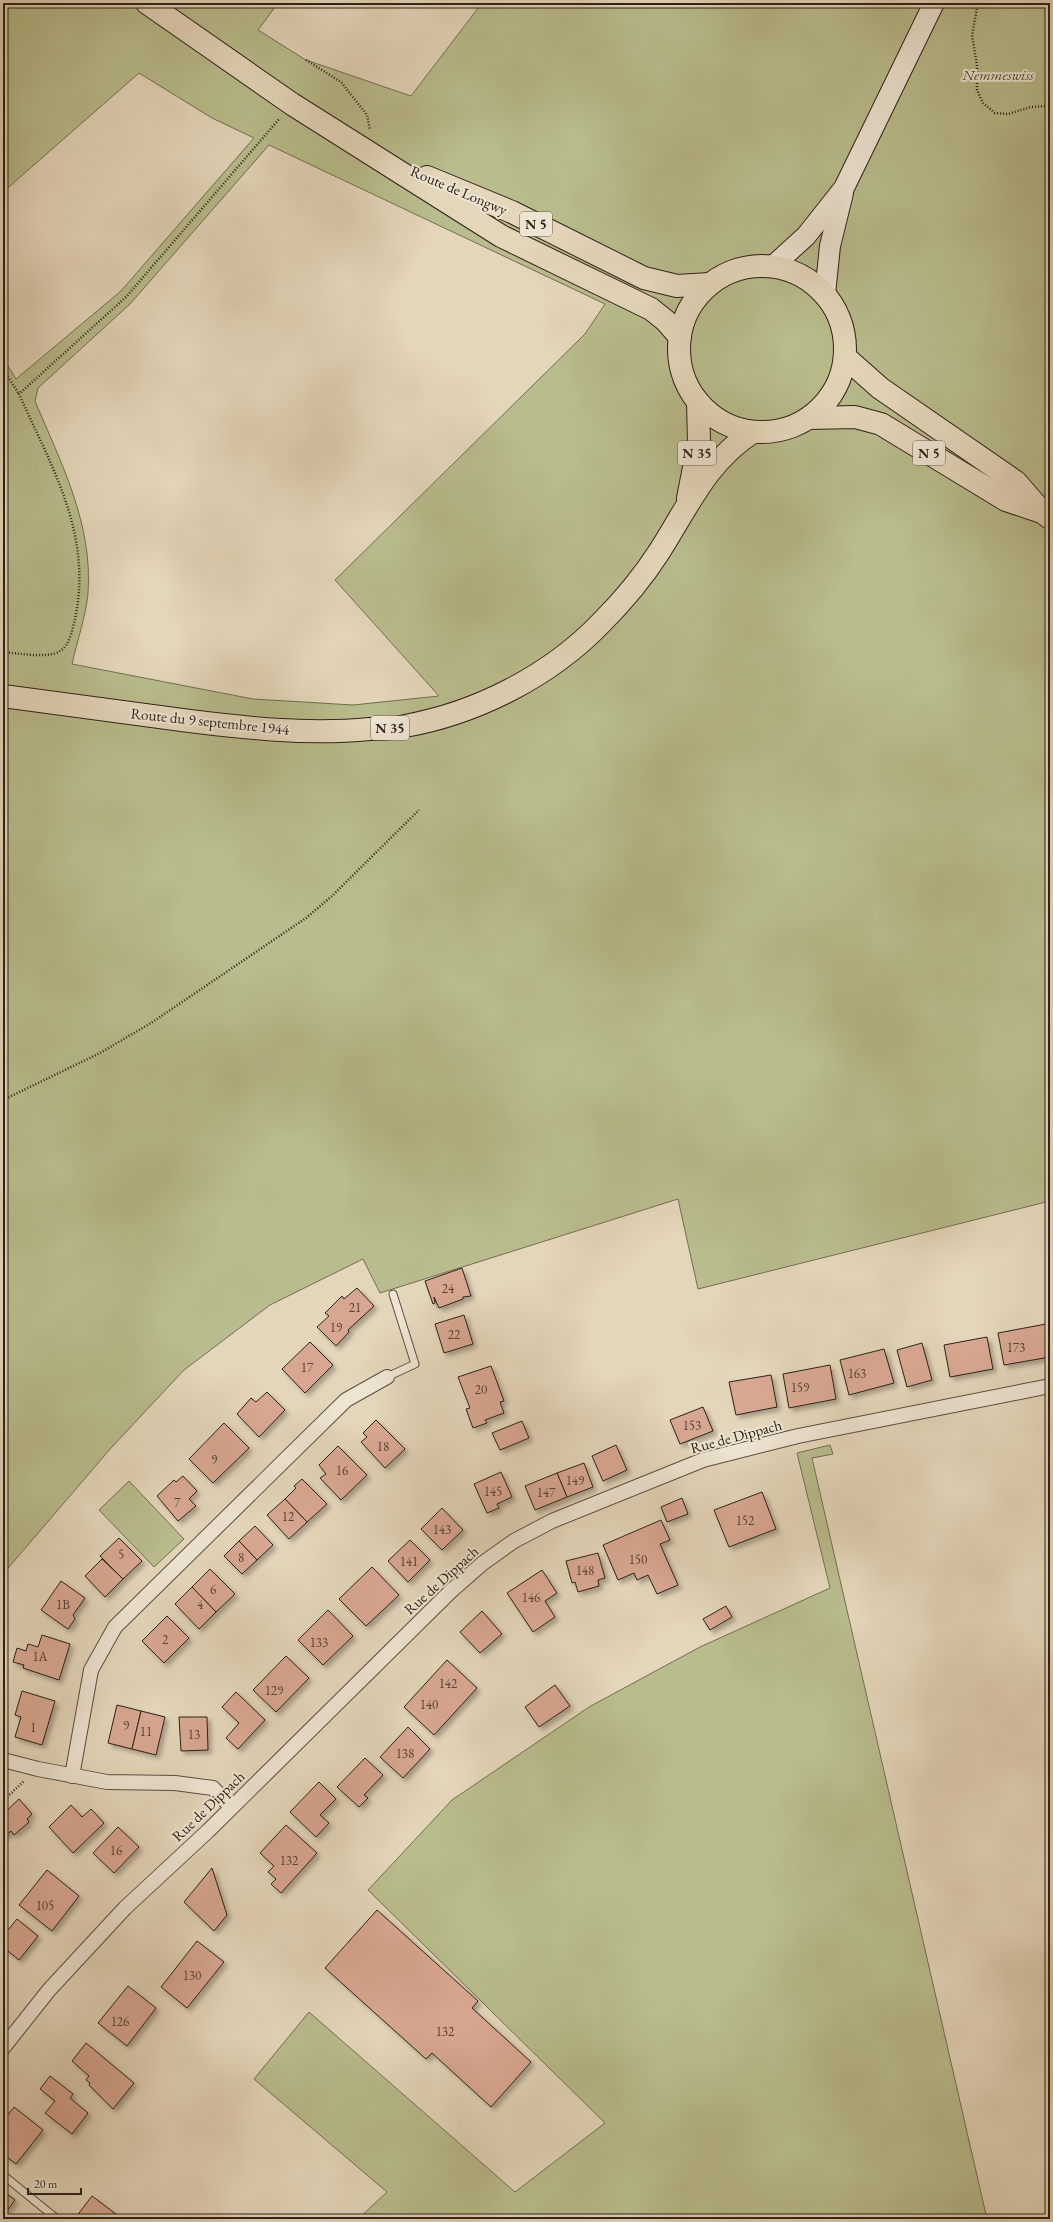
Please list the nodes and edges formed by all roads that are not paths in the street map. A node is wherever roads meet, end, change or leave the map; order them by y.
1 (147, 3) edge
2 (934, 3) edge
3 (364, 150) junction
4 (844, 188) junction
5 (773, 266) junction
6 (710, 284) junction
7 (825, 294) junction
8 (680, 337) junction
9 (845, 357) junction
10 (698, 402) junction
11 (809, 418) junction
12 (753, 432) junction
13 (687, 503) junction
14 (1046, 515) edge
15 (3, 696) edge
16 (393, 1294) dead end
17 (387, 1377) joint
18 (1050, 1386) edge
19 (3, 1760) edge
20 (72, 1776) junction
21 (231, 1807) junction
22 (3, 2048) edge
23 (3, 2175) edge
24 (57, 2219) edge

1 - 3 main road, Route de Longwy / N 5
2 - 4 main road
3 - 6 main road, Route de Longwy / N 5
3 - 8 main road, Route de Longwy / N 5
4 - 5 main road
4 - 7 main road
5 - 6 main road, N 5
5 - 7 main road, N 5
6 - 8 main road, N 5
7 - 9 main road, N 5
8 - 10 main road, N 5
9 - 11 main road, N 5
9 - 14 main road, N 5
10 - 12 main road, N 5
10 - 13 main road, N 35
11 - 12 main road, N 5
11 - 14 main road, N 5
12 - 13 main road, N 35
13 - 15 main road, Route du 9 septembre 1944 / N 35
16 - 17 lane
17 - 20 street
18 - 21 street, Rue de Dippach
19 - 20 street
20 - 21 street
21 - 22 street, Rue de Dippach
23 - 24 lane

